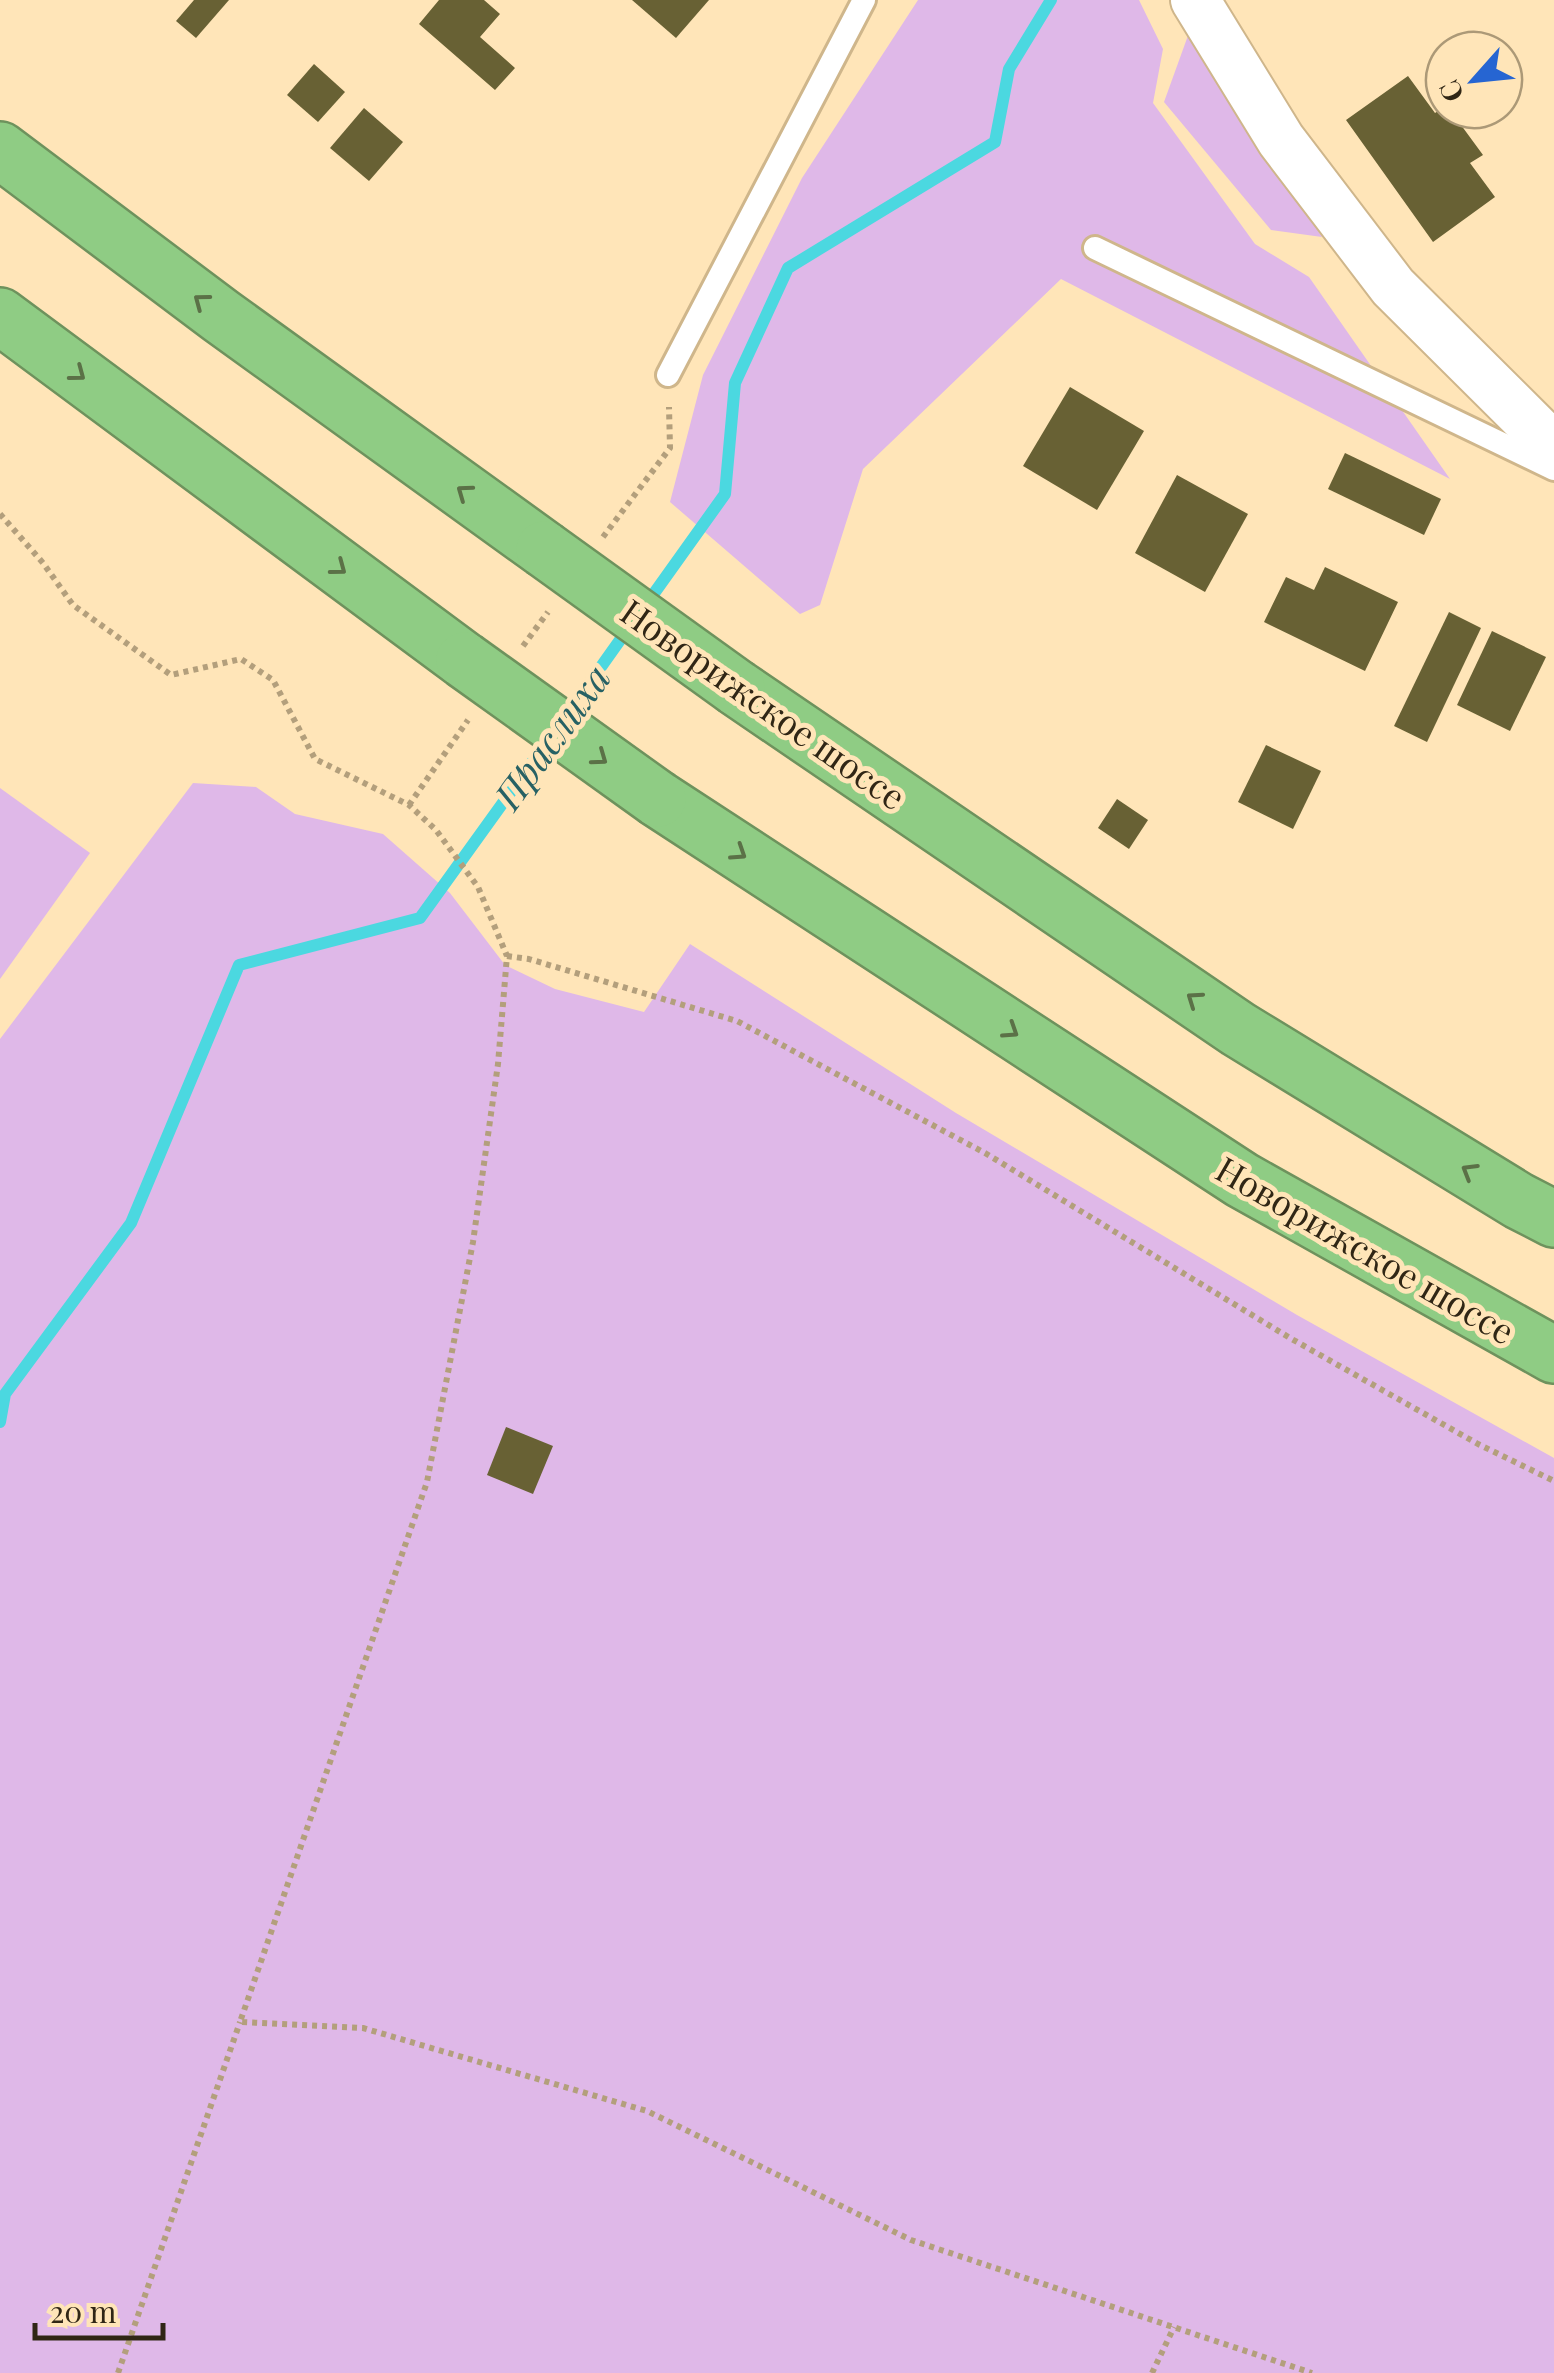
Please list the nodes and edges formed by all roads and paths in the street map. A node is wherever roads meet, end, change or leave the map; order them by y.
1 (864, 0) edge
2 (1194, 0) edge
3 (0, 150) edge
4 (1095, 248) dead end
5 (0, 316) edge
6 (668, 376) dead end
7 (1554, 447) edge
8 (1554, 469) edge
9 (0, 514) edge
10 (508, 956) junction
11 (1554, 1219) edge
12 (1554, 1355) edge
13 (1554, 1481) edge
14 (240, 2022) junction
15 (1174, 2327) junction
16 (118, 2373) edge
17 (1152, 2373) edge
18 (1312, 2373) edge

1 - 6 lane
2 - 7 street
11 -> 3 highway, Новорижское шоссе, bridge
4 - 8 lane
5 -> 12 highway, Новорижское шоссе, bridge
9 - 10 path
10 - 13 path
10 - 14 path
14 - 15 path
14 - 16 path
15 - 17 path
15 - 18 path

